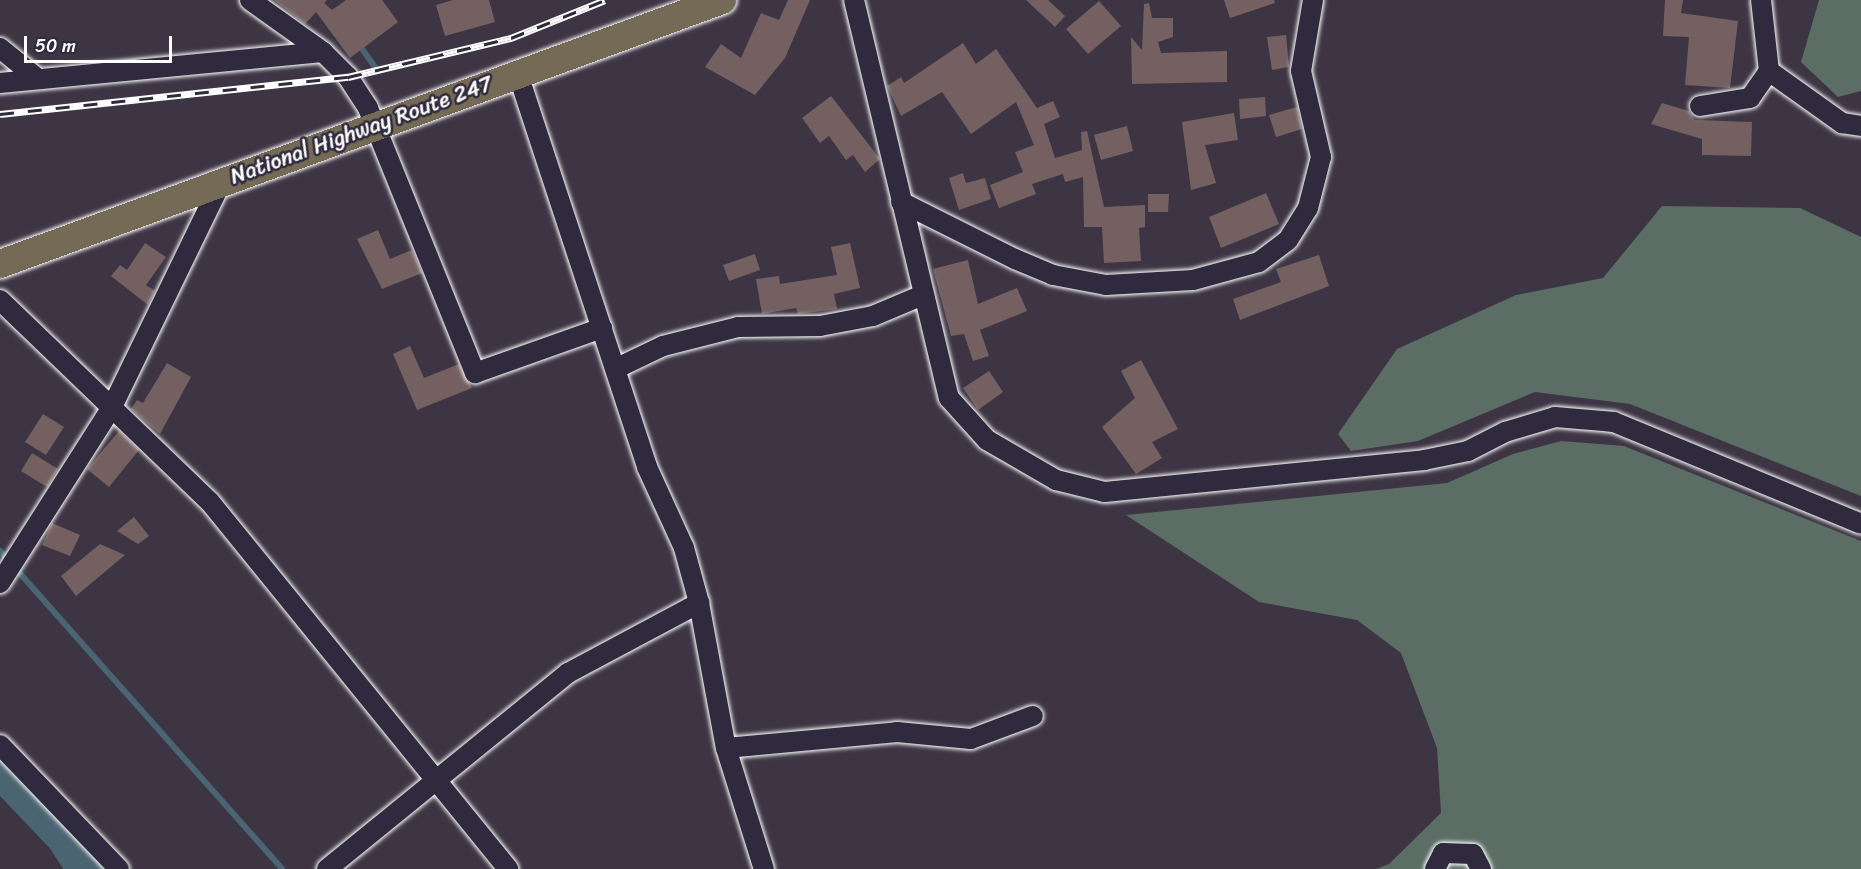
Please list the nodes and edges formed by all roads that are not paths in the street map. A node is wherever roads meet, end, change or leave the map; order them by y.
1 (250, 0) edge
2 (722, 0) edge
3 (854, 0) edge
4 (1313, 0) edge
5 (1761, 0) edge
6 (0, 48) edge
7 (323, 52) junction
8 (1769, 71) junction
9 (518, 74) junction
10 (38, 79) junction
11 (0, 83) edge
12 (1700, 106) dead end
13 (1861, 126) edge
14 (374, 127) junction
15 (222, 180) junction
16 (901, 202) junction
17 (0, 264) edge
18 (923, 295) junction
19 (0, 300) edge
20 (602, 328) junction
21 (617, 368) junction
22 (112, 407) junction
23 (1861, 524) edge
24 (3, 580) edge
25 (699, 603) junction
26 (1033, 716) dead end
27 (0, 745) edge
28 (726, 748) junction
29 (437, 781) junction
30 (119, 869) edge
31 (327, 869) edge
32 (508, 869) edge
33 (764, 869) edge
34 (1435, 869) edge
35 (1481, 869) edge

1 - 7 street
2 - 9 highway, National Highway Route 247
3 - 16 street
4 - 16 street
5 - 8 street
6 - 10 street
7 - 10 street
7 - 14 street
8 - 12 street
8 - 13 street
9 - 14 highway, National Highway Route 247
9 - 20 street
10 - 11 street
14 - 15 highway, National Highway Route 247
14 - 20 street
15 - 17 highway, National Highway Route 247
15 - 22 street
16 - 18 street
18 - 21 street
18 - 23 street
19 - 22 street
20 - 21 street
21 - 25 street
22 - 24 street
22 - 29 street
25 - 28 street
25 - 29 street
26 - 28 street
27 - 30 street
28 - 33 street
29 - 31 street
29 - 32 street
34 - 35 street

